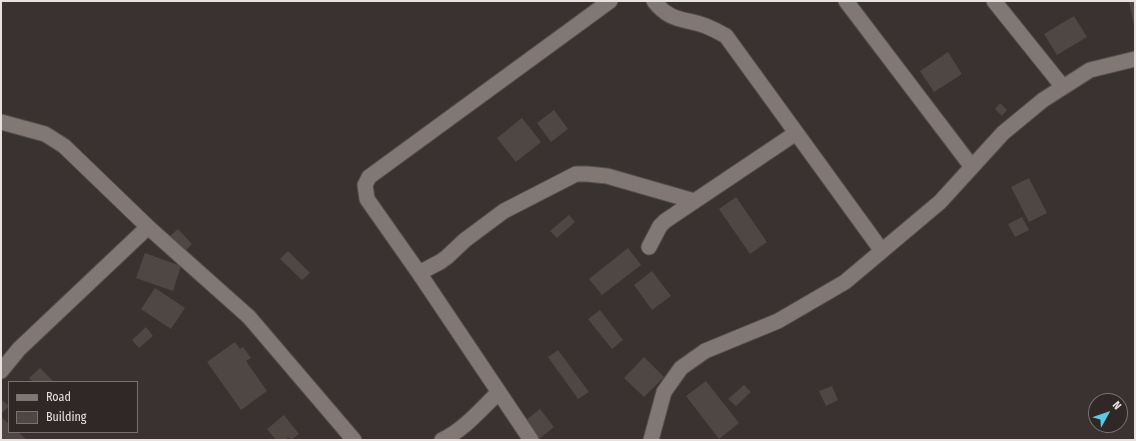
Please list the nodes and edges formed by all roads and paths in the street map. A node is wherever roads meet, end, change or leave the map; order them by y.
1 (610, 1) edge
2 (654, 1) edge
3 (846, 1) edge
4 (994, 1) edge
5 (1135, 59) edge
6 (1063, 87) junction
7 (1, 122) edge
8 (796, 133) junction
9 (972, 167) junction
10 (694, 201) junction
11 (148, 227) junction
12 (649, 247) dead end
13 (882, 251) junction
14 (419, 273) junction
15 (1, 371) edge
16 (499, 392) junction
17 (354, 440) edge
18 (442, 440) edge
19 (531, 440) edge
20 (651, 440) edge

1 - 14 street
2 - 8 street
3 - 9 street
4 - 6 street
5 - 6 street
6 - 9 street
7 - 11 street
8 - 10 street
8 - 13 street
9 - 13 street
10 - 12 street
10 - 14 street
11 - 15 street
11 - 17 street
13 - 20 street
14 - 16 street
16 - 18 street
16 - 19 street

